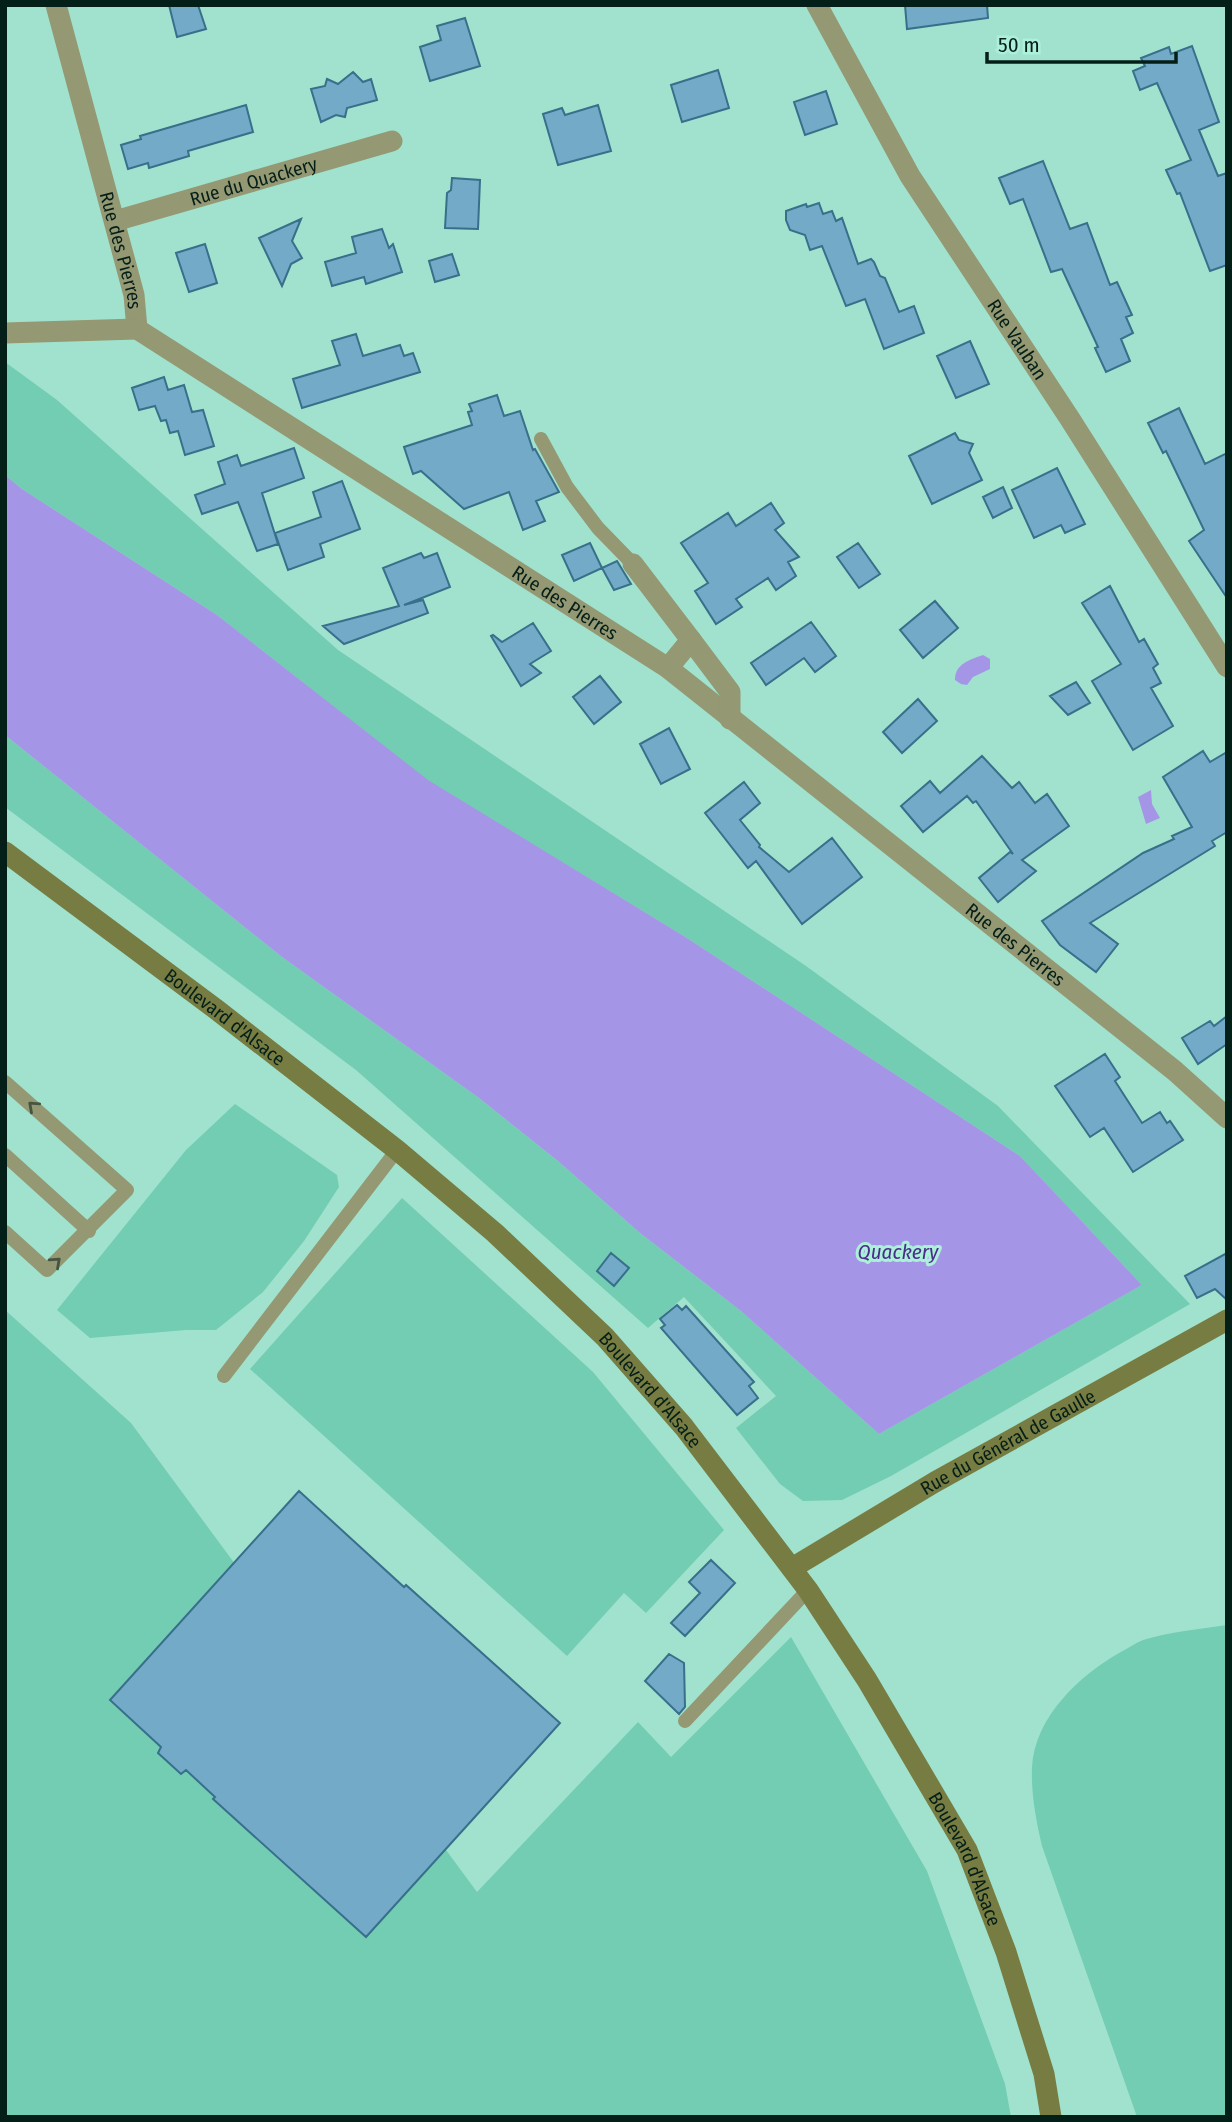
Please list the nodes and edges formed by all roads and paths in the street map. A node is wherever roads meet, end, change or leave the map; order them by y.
1 (56, 5) edge
2 (817, 5) edge
3 (393, 141) dead end
4 (115, 221) junction
5 (137, 329) junction
6 (5, 333) edge
7 (541, 439) dead end
8 (634, 564) joint
9 (691, 640) junction
10 (1227, 667) edge
11 (668, 668) junction
12 (730, 719) junction
13 (5, 852) edge
14 (5, 1082) edge
15 (1227, 1118) edge
16 (397, 1150) junction
17 (5, 1155) edge
18 (89, 1231) junction
19 (5, 1233) edge
20 (1227, 1320) edge
21 (224, 1376) dead end
22 (792, 1568) junction
23 (808, 1590) junction
24 (685, 1721) dead end
25 (1051, 2117) edge

1 - 4 street, Rue des Pierres
2 - 10 street, Rue Vauban
3 - 4 street, Rue du Quackery
4 - 5 street, Rue des Pierres
5 - 6 street
5 - 11 street, Rue des Pierres
7 - 8 lane
8 - 9 street
9 - 11 street
9 - 12 street
11 - 12 street, Rue des Pierres
12 - 15 street, Rue des Pierres
13 - 16 street, Boulevard d'Alsace
18 -> 14 lane
16 - 21 lane
16 - 22 street, Boulevard d'Alsace
17 - 18 lane
19 -> 18 lane
20 - 22 street, Rue du Général de Gaulle
22 - 23 street, Boulevard d'Alsace
23 - 24 lane
23 - 25 street, Boulevard d'Alsace

